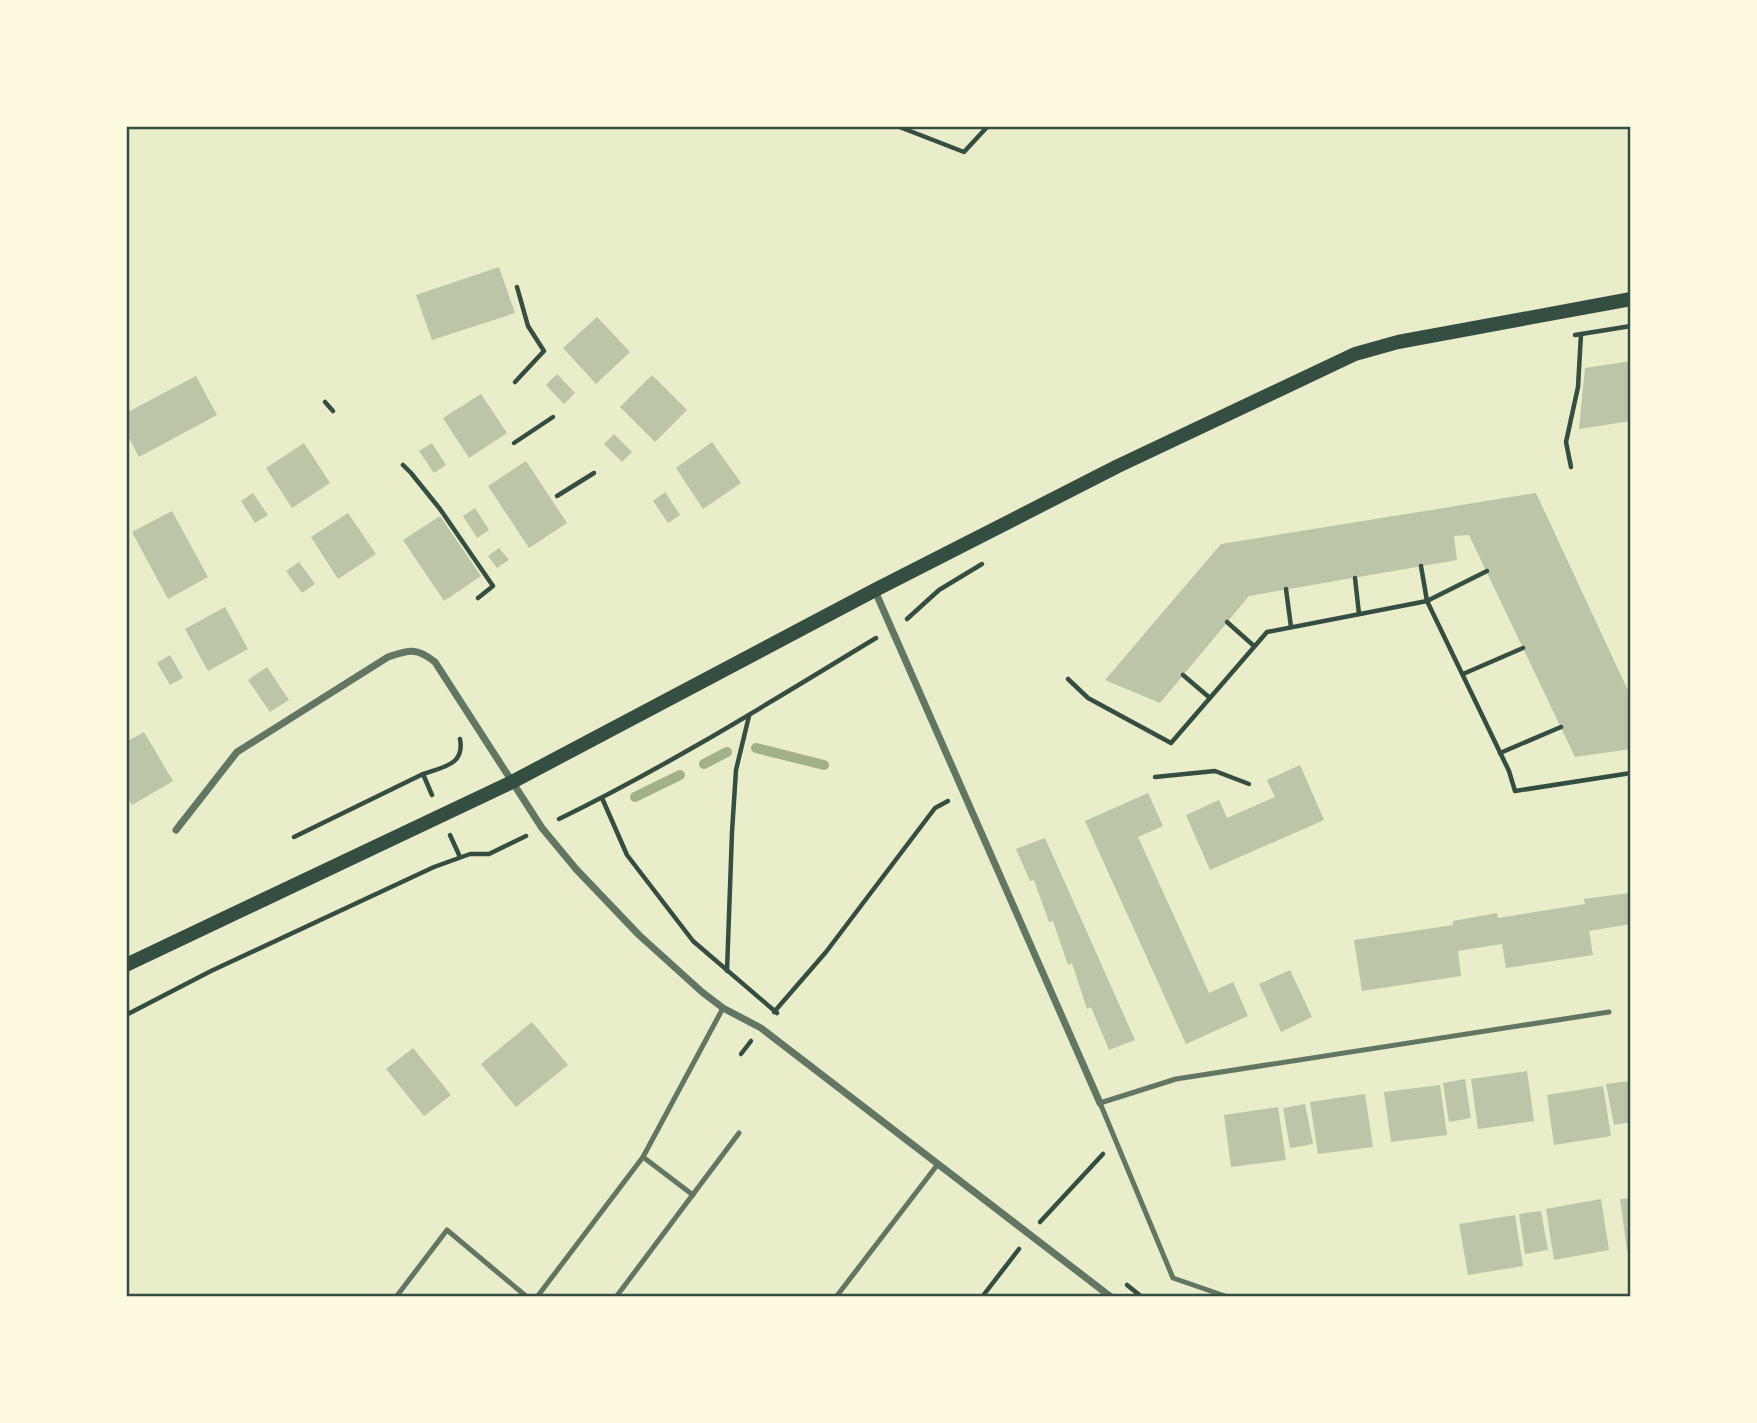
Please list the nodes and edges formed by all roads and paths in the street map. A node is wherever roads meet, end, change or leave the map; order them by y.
1 (897, 126) edge
2 (988, 126) edge
3 (517, 287) dead end
4 (1631, 299) edge
5 (1631, 326) edge
6 (1581, 334) junction
7 (1569, 336) dead end
8 (515, 382) dead end
9 (325, 401) dead end
10 (333, 411) dead end
11 (553, 417) dead end
12 (514, 443) dead end
13 (404, 465) dead end
14 (1571, 467) dead end
15 (594, 473) dead end
16 (557, 496) dead end
17 (991, 559) dead end
18 (1421, 566) dead end
19 (1487, 571) dead end
20 (1355, 578) dead end
21 (875, 590) junction
22 (1286, 590) dead end
23 (478, 598) dead end
24 (1427, 601) junction
25 (1359, 614) junction
26 (1227, 622) dead end
27 (1291, 627) junction
28 (891, 628) junction
29 (1254, 646) junction
30 (1523, 649) dead end
31 (1463, 674) junction
32 (1183, 675) dead end
33 (1068, 679) dead end
34 (1210, 698) junction
35 (749, 716) junction
36 (1561, 727) dead end
37 (458, 728) dead end
38 (1500, 753) junction
39 (1631, 773) edge
40 (423, 774) junction
41 (1155, 777) dead end
42 (512, 782) junction
43 (1249, 784) dead end
44 (963, 793) junction
45 (602, 798) junction
46 (441, 816) junction
47 (542, 828) junction
48 (176, 830) dead end
49 (294, 837) dead end
50 (460, 857) junction
51 (126, 965) edge
52 (727, 972) junction
53 (723, 1008) junction
54 (1609, 1012) dead end
55 (126, 1015) edge
56 (1100, 1103) junction
57 (739, 1133) dead end
58 (1115, 1140) junction
59 (643, 1157) junction
60 (938, 1164) junction
61 (693, 1195) junction
62 (1042, 1219) dead end
63 (1017, 1251) dead end
64 (396, 1297) edge
65 (527, 1297) edge
66 (537, 1297) edge
67 (616, 1297) edge
68 (836, 1297) edge
69 (982, 1297) edge
70 (1111, 1297) edge
71 (1228, 1297) edge

1 - 2 path
3 - 8 path
4 - 21 main road
5 - 6 path
6 - 7 path
6 - 14 path
9 - 10 path
11 - 12 path
13 - 23 path
15 - 16 path
17 - 28 path
18 - 24 path
19 - 24 path
20 - 25 path
21 - 28 street
21 - 42 main road
22 - 27 path
24 - 25 path
24 - 31 path
25 - 27 path
26 - 29 path
27 - 29 path
28 - 35 path
28 - 44 street
29 - 34 path
30 - 31 path
31 - 38 path
32 - 34 path
33 - 34 path
35 - 45 path
35 - 52 path
36 - 38 path
37 - 40 path
38 - 39 path
40 - 46 path
40 - 49 path
41 - 43 path
42 - 46 main road
42 - 47 street
42 - 48 street
44 - 52 path
44 - 56 street
45 - 47 path
45 - 52 path
46 - 50 path
46 - 51 main road
47 - 50 path
47 - 53 street
50 - 55 path
53 - 59 lane
53 - 60 street
54 - 56 lane
56 - 58 lane
57 - 61 lane
58 - 62 path
58 - 71 lane
59 - 61 lane
59 - 66 lane
60 - 68 lane
60 - 70 street
61 - 67 lane
63 - 69 path
64 - 65 lane

